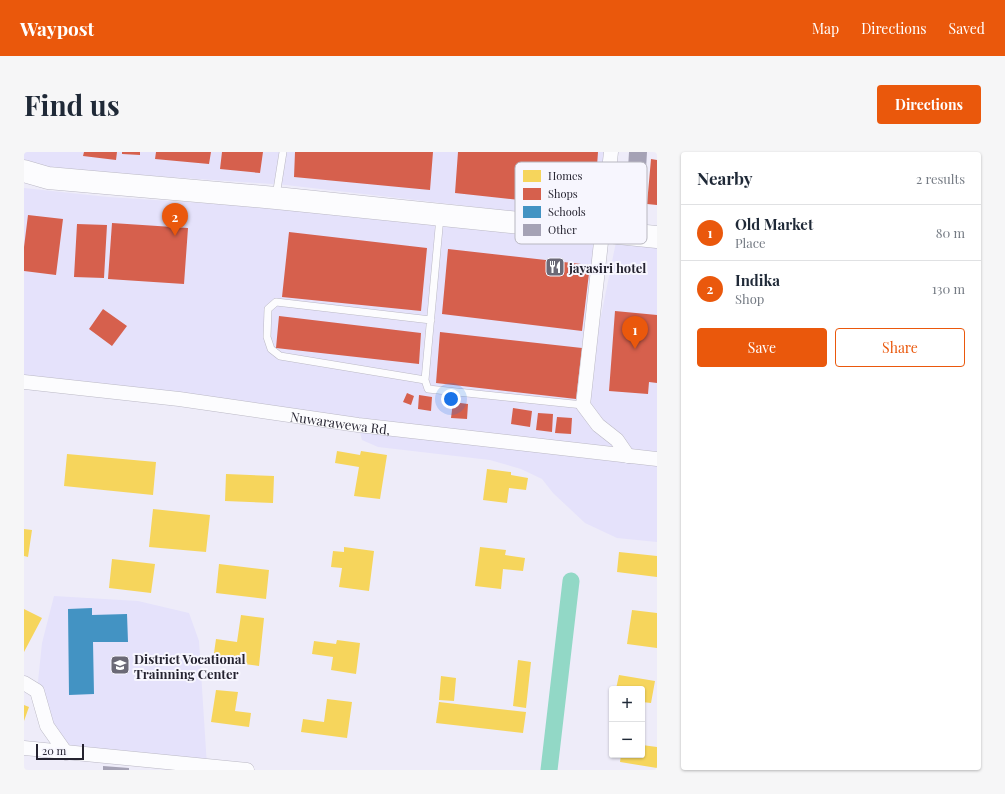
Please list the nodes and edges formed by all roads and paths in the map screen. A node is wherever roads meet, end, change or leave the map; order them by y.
1 (283, 152) edge
2 (611, 152) edge
3 (610, 162) edge
4 (24, 171) edge
5 (276, 198) junction
6 (440, 215) junction
7 (515, 227) edge
8 (657, 237) edge
9 (647, 238) edge
10 (602, 244) edge
11 (431, 320) junction
12 (424, 380) junction
13 (24, 382) edge
14 (583, 405) junction
15 (628, 456) junction
16 (657, 459) edge
17 (24, 683) edge
18 (24, 748) edge
19 (66, 753) junction
20 (247, 770) edge

1 - 5 lane
2 - 3 street
4 - 5 main road
5 - 6 main road
6 - 7 main road
6 - 11 lane
8 - 9 main road
10 - 14 street
11 - 12 lane
11 - 12 lane
12 - 14 lane
13 - 15 street, Nuwarawewa Rd,
14 - 15 street
15 - 16 street, Nuwarawewa Rd,
17 - 19 street
18 - 19 street
19 - 20 street

